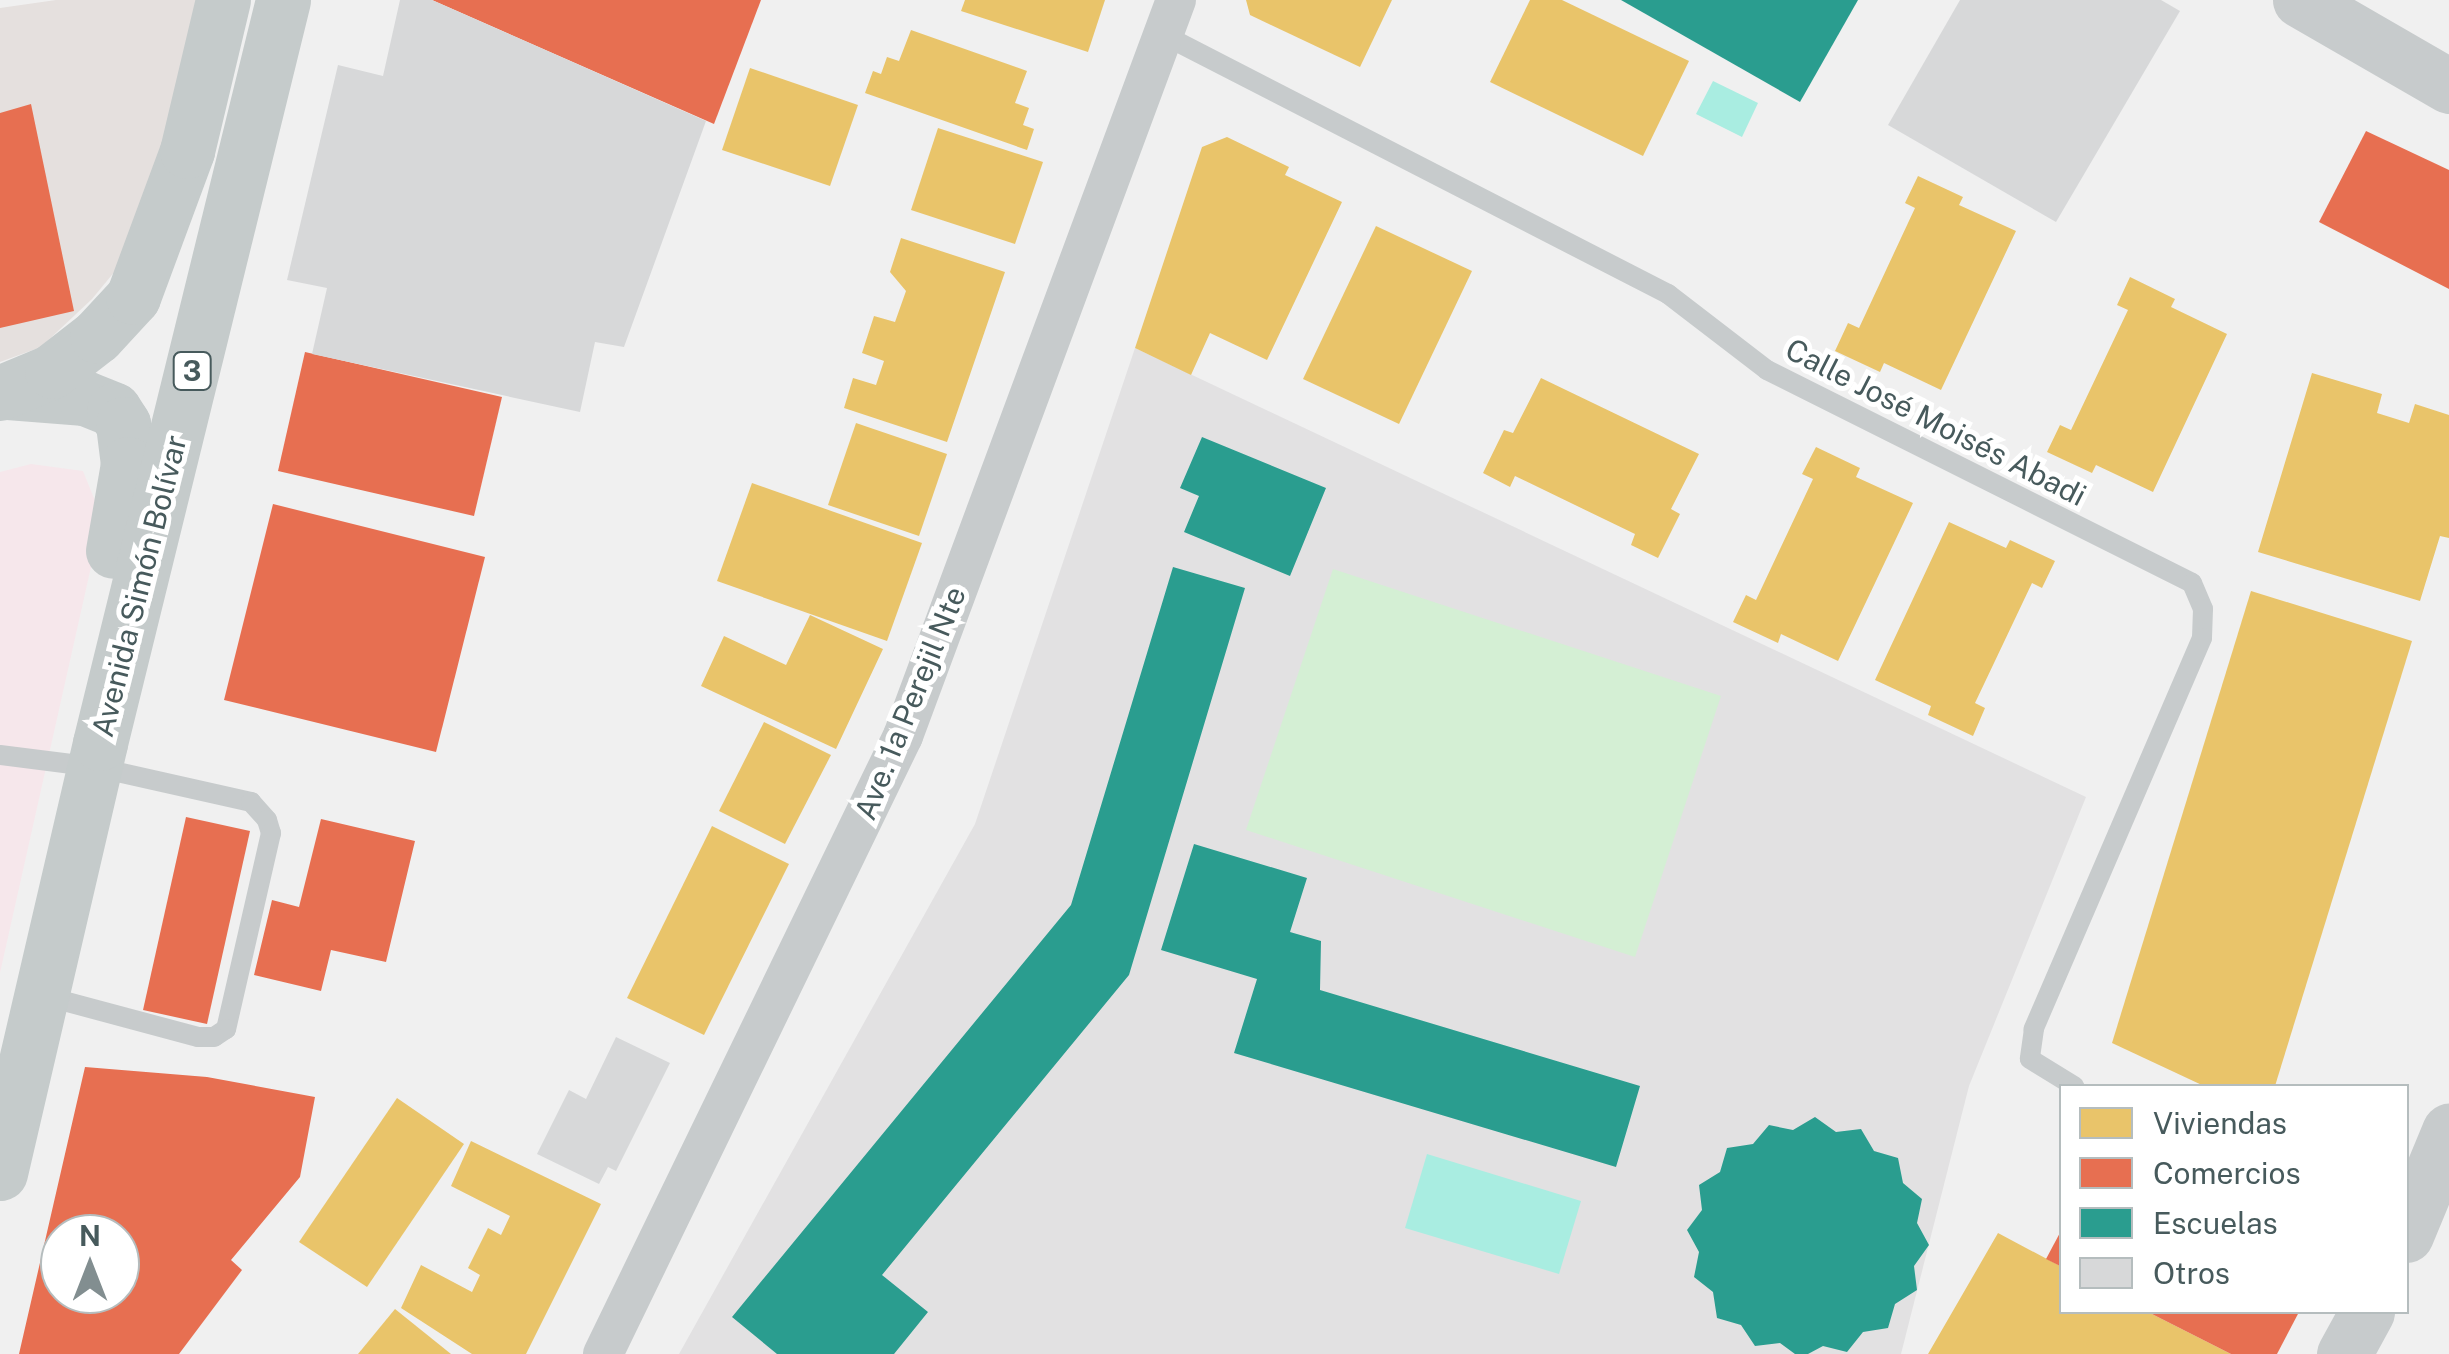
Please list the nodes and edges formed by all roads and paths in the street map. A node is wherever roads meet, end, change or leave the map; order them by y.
1 (222, 0) edge
2 (284, 0) edge
3 (2300, 0) edge
4 (1170, 18) edge
5 (2449, 86) edge
6 (3, 392) edge
7 (0, 755) edge
8 (97, 755) junction
9 (31, 1011) junction
10 (2071, 1084) edge
11 (2449, 1131) edge
12 (0, 1173) edge
13 (2409, 1228) edge
14 (607, 1353) edge

1 - 6 main road
2 - 8 main road, Avenida Simón Bolívar / 3
3 - 5 main road
4 - 10 lane, Calle José Moisés Abadi
4 - 14 street, Ave. 1a Perejil Nte
6 - 8 main road
7 - 8 lane
8 - 9 main road, Avenida Simón Bolívar / 3
8 - 9 lane
9 - 12 main road, Avenida Simón Bolívar / 3
11 - 13 main road

